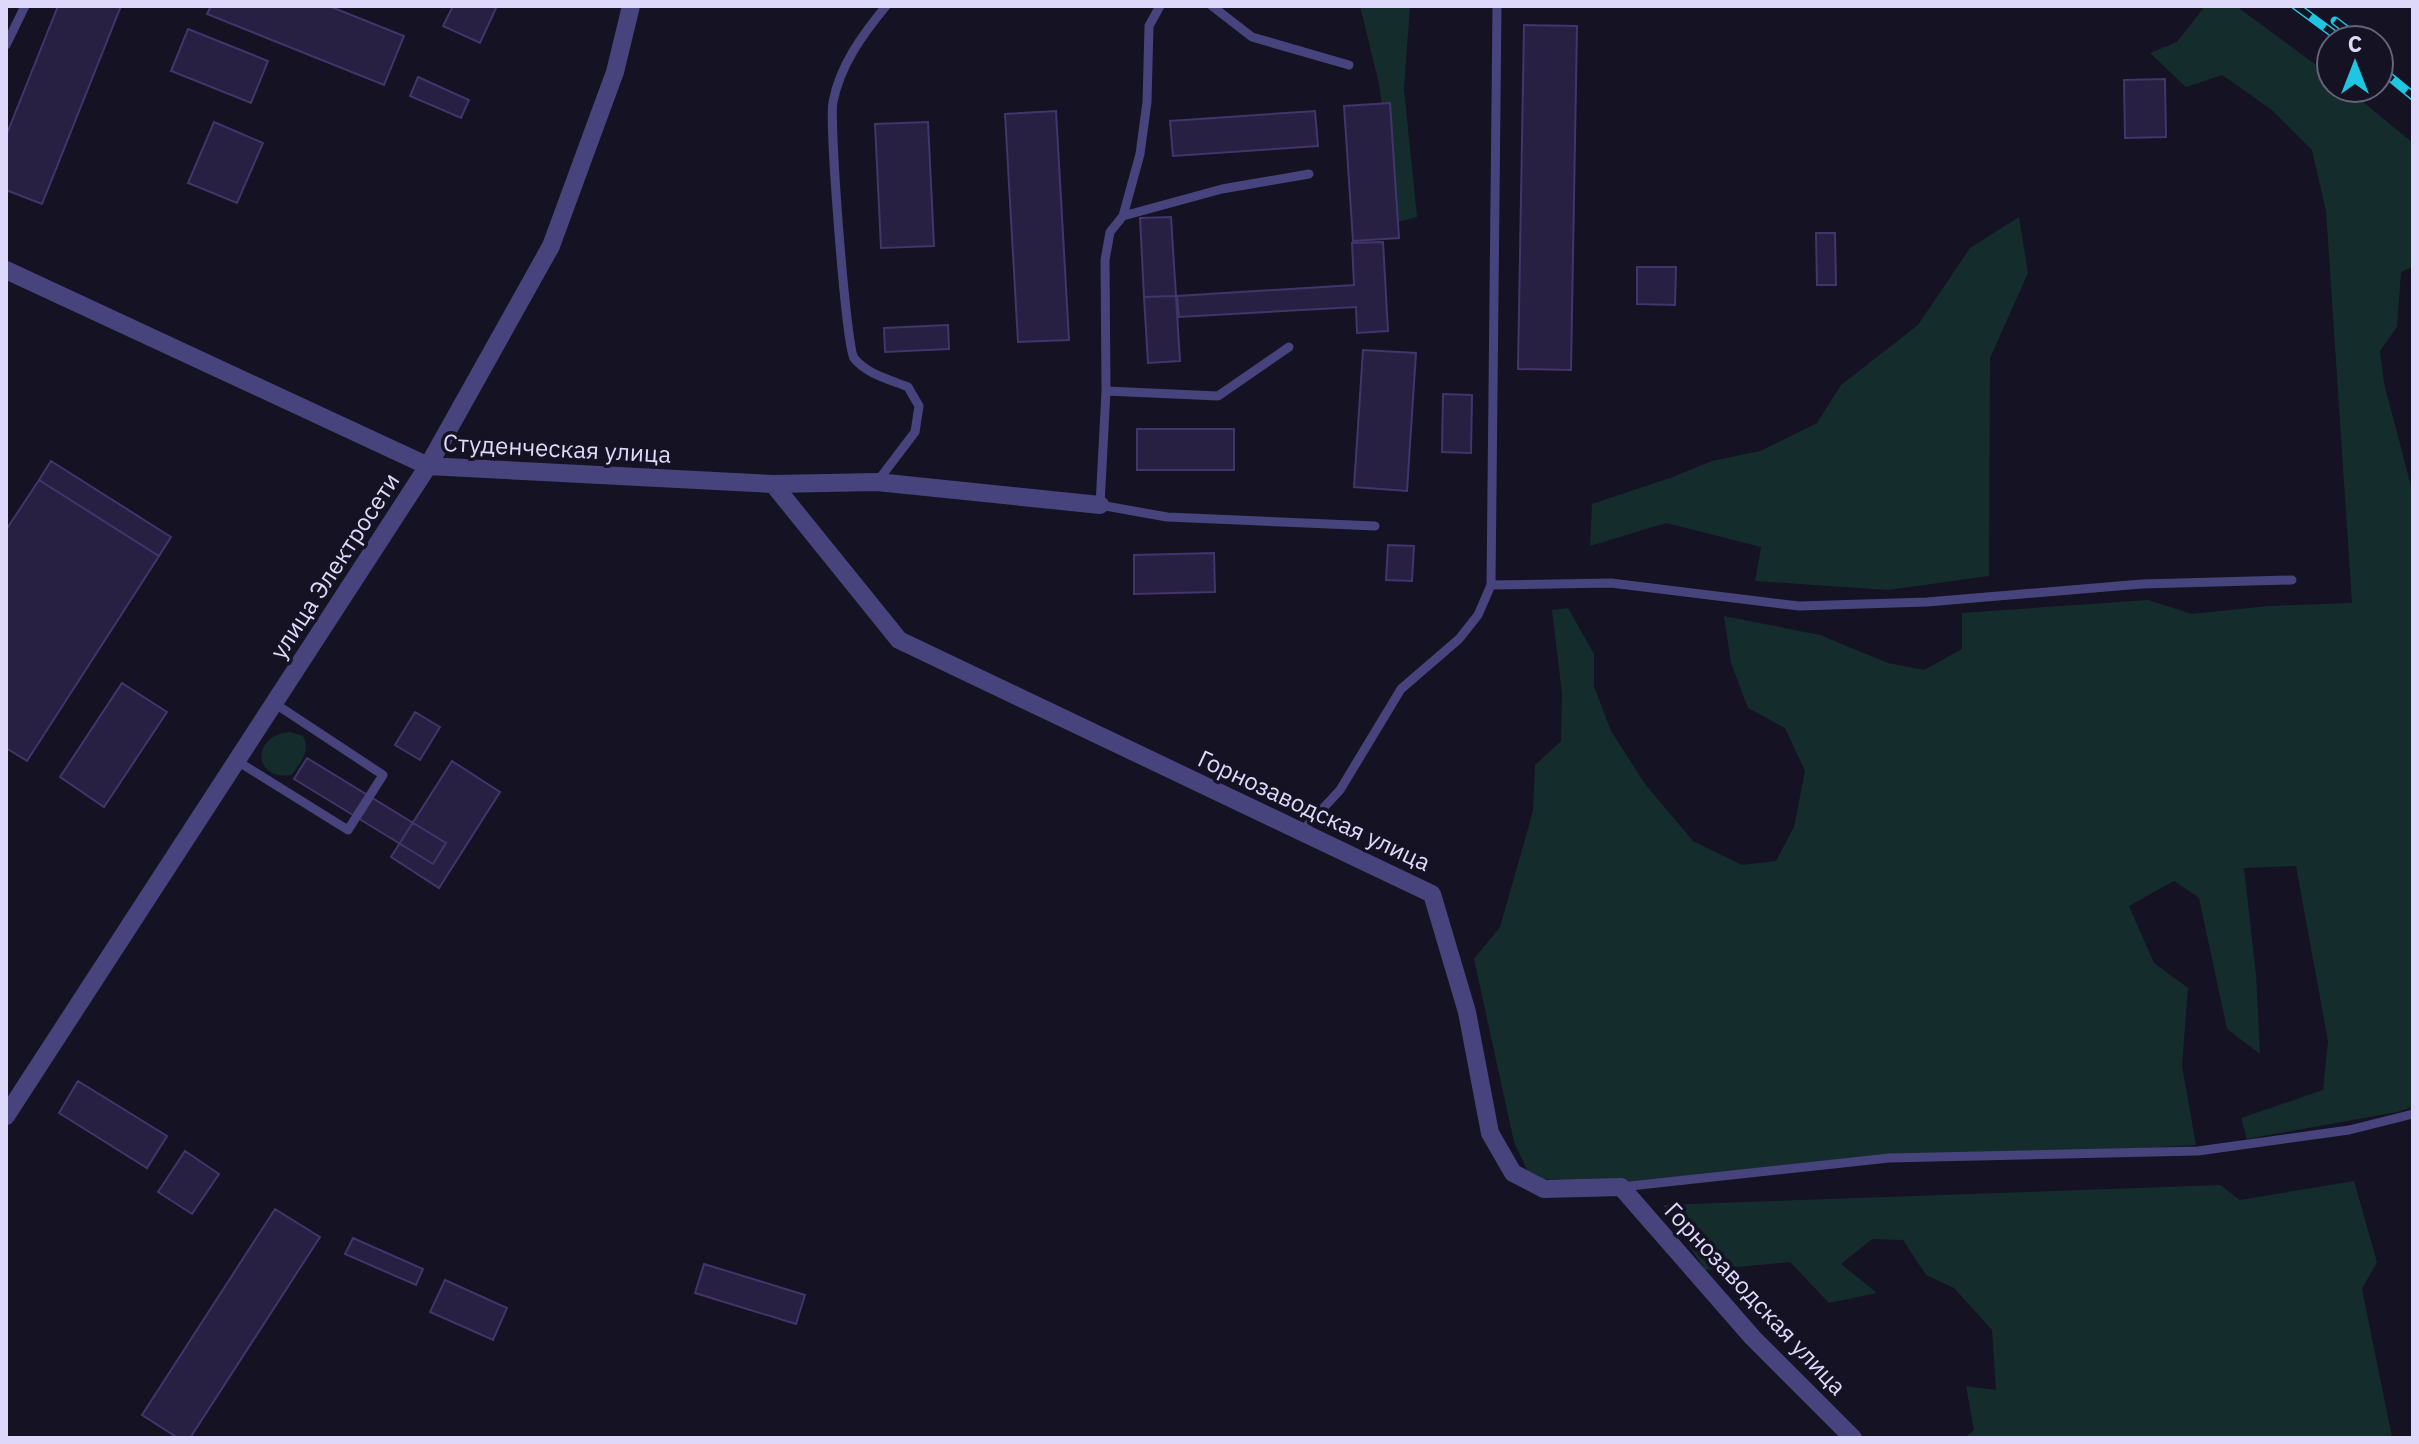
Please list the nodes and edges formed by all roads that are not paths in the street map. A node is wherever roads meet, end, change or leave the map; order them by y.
1 (25, 6) edge
2 (631, 6) edge
3 (886, 6) edge
4 (1160, 6) edge
5 (1212, 6) edge
6 (1497, 6) edge
7 (6, 45) edge
8 (1349, 65) dead end
9 (1309, 174) dead end
10 (1123, 216) junction
11 (6, 270) edge
12 (1289, 347) dead end
13 (1106, 391) junction
14 (428, 466) junction
15 (877, 482) junction
16 (773, 484) junction
17 (1100, 505) junction
18 (1375, 526) dead end
19 (2292, 580) dead end
20 (1491, 585) junction
21 (274, 703) junction
22 (237, 761) junction
23 (1302, 831) junction
24 (2413, 1114) edge
25 (6, 1116) edge
26 (1621, 1187) junction
27 (1853, 1438) edge

1 - 7 lane
2 - 14 street, улица Электросети
3 - 15 lane
4 - 10 lane
5 - 8 lane
6 - 20 lane
9 - 10 lane
10 - 13 lane
11 - 14 street, Студенческая улица
12 - 13 lane
13 - 17 lane
14 - 16 street, Студенческая улица
14 - 21 street, улица Электросети
15 - 16 street, Студенческая улица
15 - 17 street, Студенческая улица
16 - 23 street, Горнозаводская улица
17 - 18 lane
19 - 20 lane
20 - 23 lane
21 - 22 street, улица Электросети
21 - 22 lane
22 - 25 street, улица Электросети
23 - 26 street, Горнозаводская улица
24 - 26 lane
26 - 27 street, Горнозаводская улица

